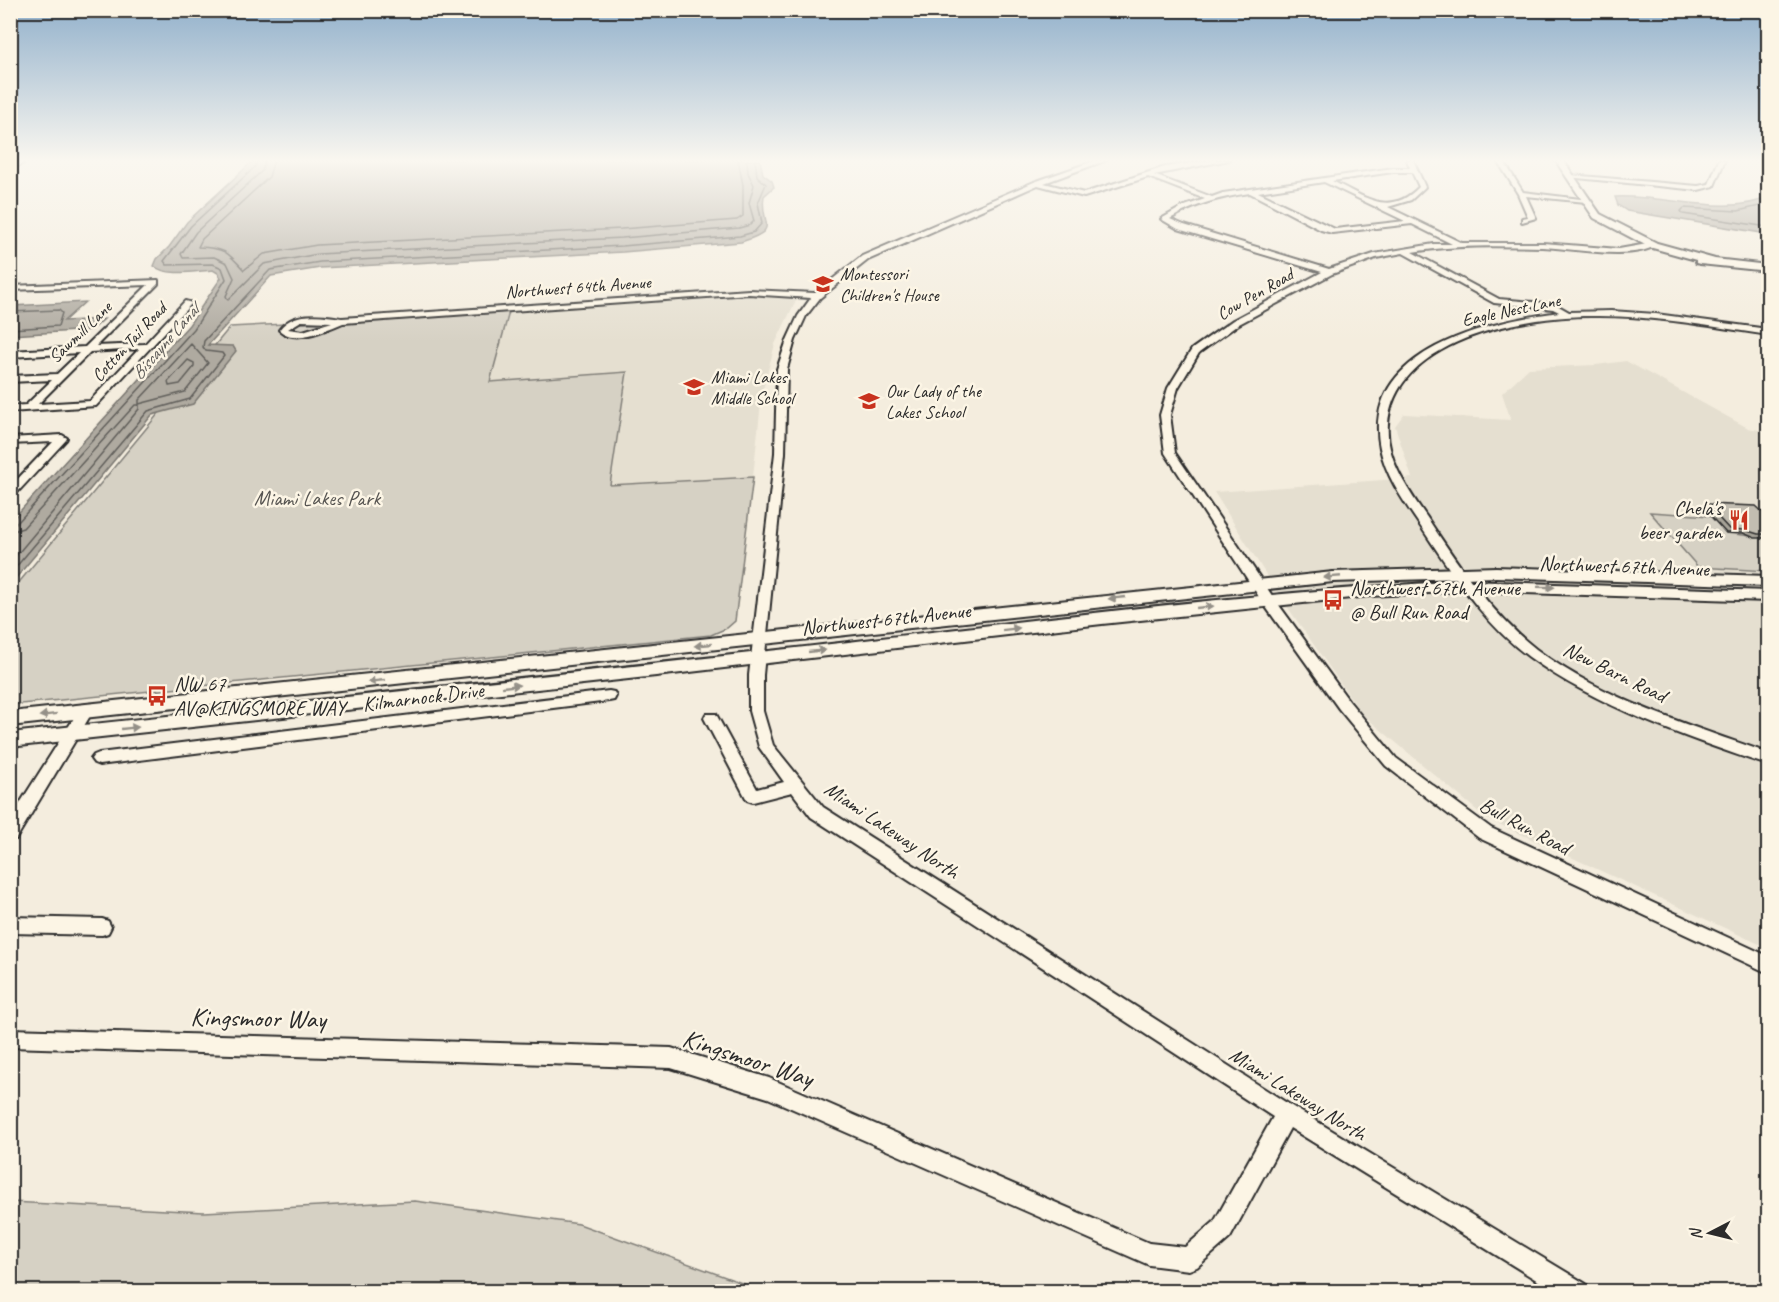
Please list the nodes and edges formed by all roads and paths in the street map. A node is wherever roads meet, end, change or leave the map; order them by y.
1 (950, 221) edge
2 (1169, 221) edge
3 (1310, 221) edge
4 (1596, 221) edge
5 (1414, 222) joint
6 (1461, 245) junction
7 (1650, 246) junction
8 (1404, 251) junction
9 (1768, 268) edge
10 (1329, 272) junction
11 (10, 288) edge
12 (817, 296) junction
13 (1497, 300) junction
14 (188, 303) dead end
15 (1569, 314) junction
16 (342, 321) junction
17 (1504, 325) junction
18 (1768, 332) edge
19 (149, 346) junction
20 (86, 350) junction
21 (10, 354) edge
22 (57, 377) junction
23 (10, 379) edge
24 (29, 408) junction
25 (10, 409) edge
26 (10, 441) edge
27 (10, 494) edge
28 (1457, 571) junction
29 (1768, 581) edge
30 (1257, 584) junction
31 (1468, 586) junction
32 (1768, 596) edge
33 (1268, 600) junction
34 (760, 648) junction
35 (434, 675) junction
36 (429, 696) junction
37 (609, 696) dead end
38 (86, 711) junction
39 (711, 718) dead end
40 (10, 719) edge
41 (71, 734) junction
42 (10, 740) edge
43 (99, 759) dead end
44 (1768, 759) edge
45 (794, 785) junction
46 (10, 834) edge
47 (10, 925) edge
48 (102, 927) dead end
49 (1768, 965) edge
50 (10, 1038) edge
51 (1286, 1114) junction
52 (1578, 1292) edge

1 - 12 street, Miami Lakeway North
2 - 10 street
3 - 5 street
4 - 7 main road
5 - 6 street
6 - 7 street, Cow Pen Road
6 - 8 street, Cow Pen Road
7 - 9 main road
8 - 10 street, Cow Pen Road
8 - 13 street
10 - 30 street, Cow Pen Road
11 - 20 street, Sawmill Lane
12 - 16 street, Northwest 64th Avenue
12 - 34 street, Miami Lakeway North
13 - 15 street
13 - 17 street
14 - 19 street, Cotton Tail Road
15 - 17 street, Eagle Nest Lane
15 - 18 street, Eagle Nest Lane
16 - 16 street, Northwest 64th Avenue
17 - 28 street, Eagle Nest Lane
19 - 20 street
19 - 24 street, Cotton Tail Road
20 - 21 street
20 - 22 street, Sawmill Lane
22 - 23 street
22 - 24 street, Sawmill Lane
24 - 25 street
26 - 27 street
28 - 29 main road, Northwest 67th Avenue
28 -> 30 main road, Northwest 67th Avenue
28 - 31 street, Eagle Nest Lane
30 - 33 street, Cow Pen Road
30 -> 34 main road, Northwest 67th Avenue
31 -> 32 main road, Northwest 67th Avenue
31 - 33 main road, Northwest 67th Avenue
31 - 44 street, New Barn Road
34 -> 33 main road, Northwest 67th Avenue
33 - 49 street, Bull Run Road
34 -> 35 main road, Northwest 67th Avenue
36 -> 34 main road, Northwest 67th Avenue
34 - 45 street, Miami Lakeway North
35 - 36 main road
35 -> 38 main road, Northwest 67th Avenue
41 -> 36 main road, Northwest 67th Avenue
37 - 43 street, Kilmarnock Drive
38 -> 40 main road, Northwest 67th Avenue
38 - 41 street
39 - 45 street
41 - 42 main road, Northwest 67th Avenue
41 - 46 street
45 - 51 street, Miami Lakeway North
47 - 48 street
50 - 51 street, Kingsmoor Way
51 - 52 street, Miami Lakeway North

